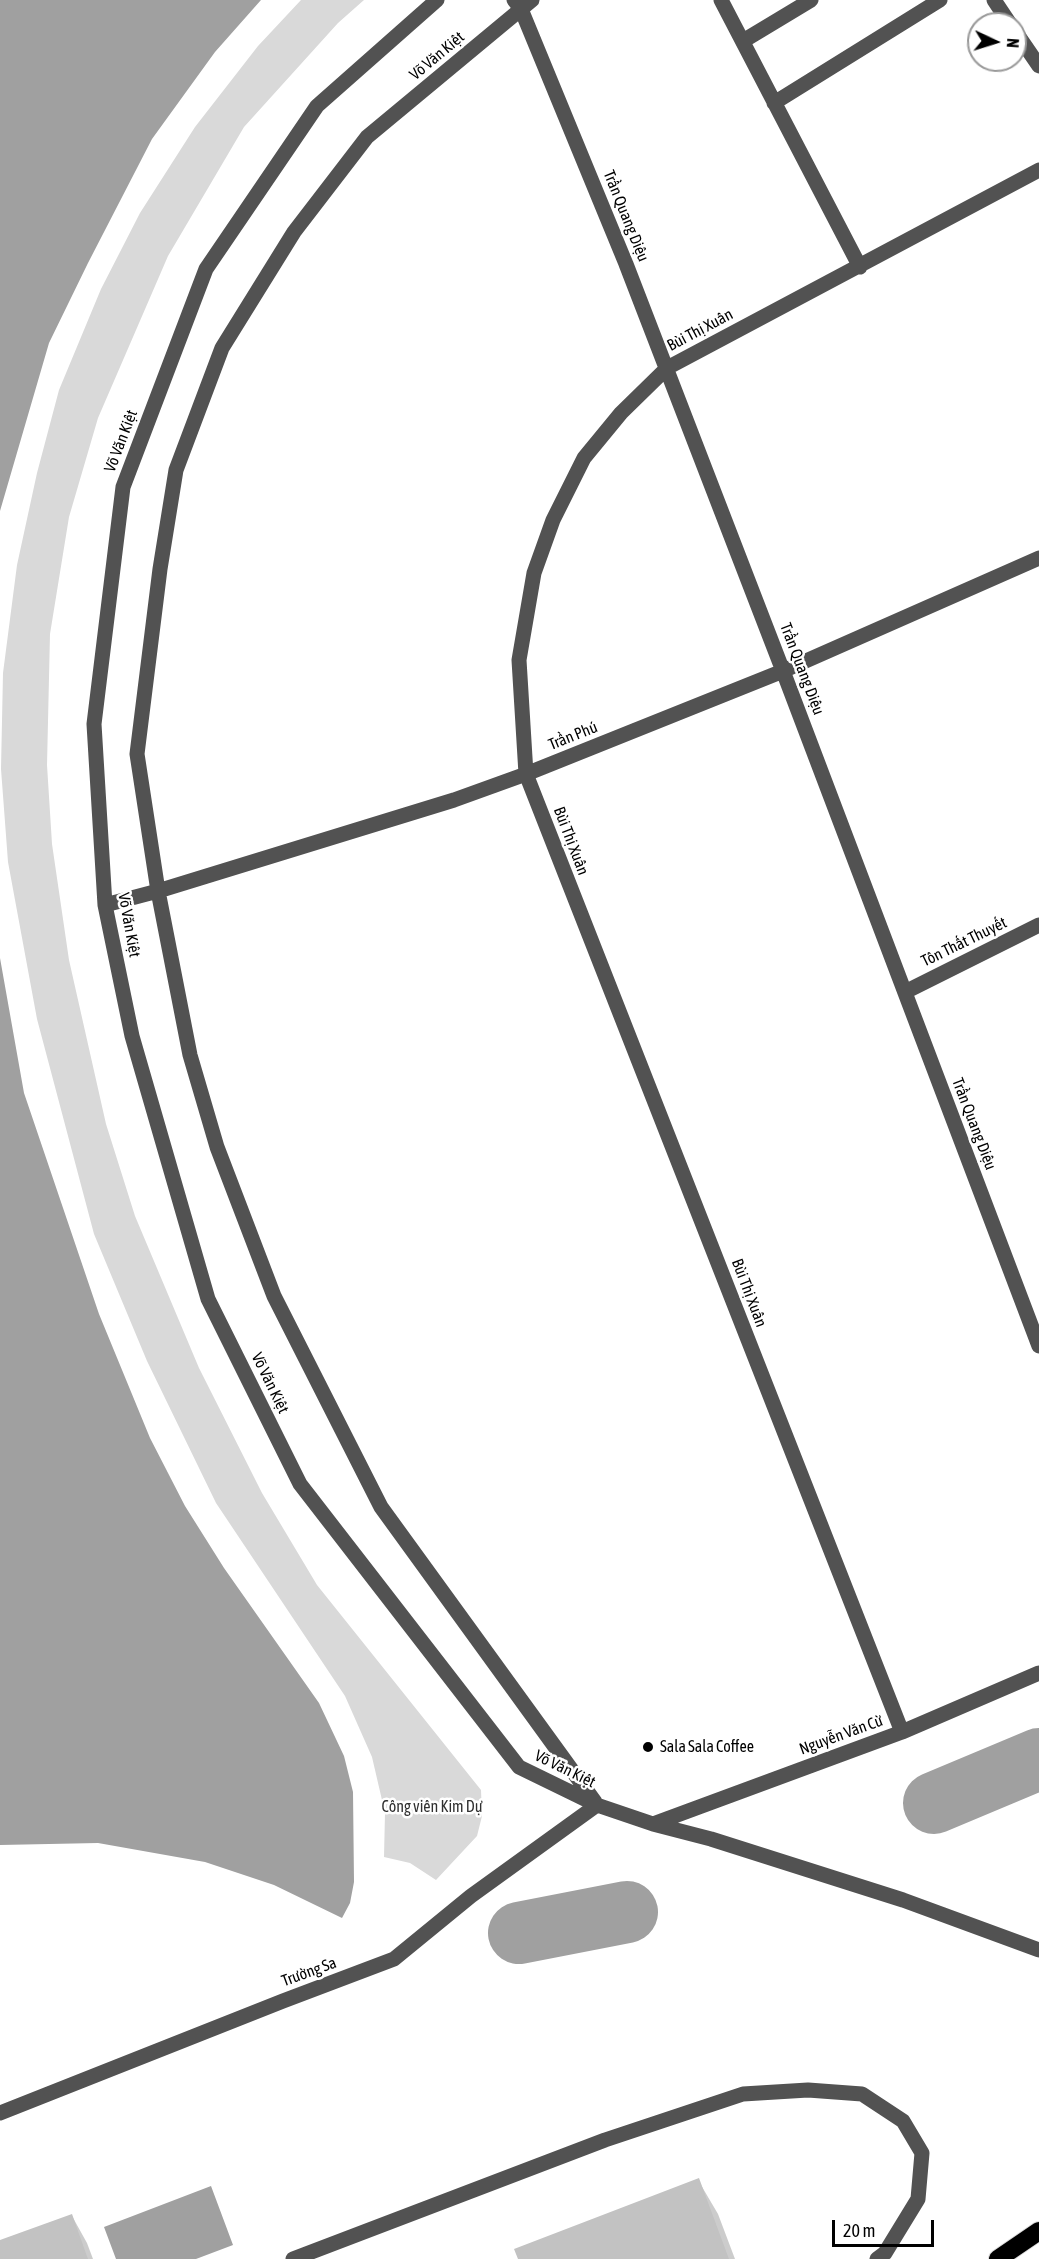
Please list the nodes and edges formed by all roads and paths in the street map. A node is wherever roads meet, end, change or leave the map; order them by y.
1 (437, 0) edge
2 (721, 0) edge
3 (812, 0) edge
4 (940, 0) edge
5 (522, 3) edge
6 (742, 41) junction
7 (1027, 48) edge
8 (1039, 66) edge
9 (774, 103) junction
10 (1039, 170) edge
11 (860, 267) junction
12 (667, 368) junction
13 (1039, 558) edge
14 (783, 671) junction
15 (526, 774) junction
16 (158, 891) junction
17 (105, 905) junction
18 (1039, 925) edge
19 (904, 992) junction
20 (1039, 1346) edge
21 (1039, 1673) edge
22 (902, 1732) junction
23 (597, 1805) junction
24 (653, 1824) junction
25 (1039, 1950) edge
26 (0, 2113) edge
27 (1039, 2231) edge
28 (293, 2259) edge
29 (877, 2259) edge
30 (998, 2259) edge

1 - 17 street, Võ Văn Kiệt
2 - 6 street
3 - 6 street
4 - 9 street
5 - 12 street, Trần Quang Diệu
5 - 16 street, Võ Văn Kiệt
6 - 9 street
7 - 8 street
9 - 11 street
10 - 11 street, Bùi Thị Xuân
11 - 12 street, Bùi Thị Xuân
12 - 14 street, Trần Quang Diệu
12 - 15 street, Bùi Thị Xuân
13 - 14 street, Trần Phú
14 - 15 street, Trần Phú
14 - 19 street, Trần Quang Diệu
15 - 16 street, Trần Phú
15 - 22 street, Bùi Thị Xuân
16 - 17 street, Trần Phú
16 - 23 street, Võ Văn Kiệt
17 - 23 street, Võ Văn Kiệt
18 - 19 street, Tôn Thất Thuyết
19 - 20 street, Trần Quang Diệu
21 - 22 street, Nguyễn Văn Cừ
22 - 24 street, Nguyễn Văn Cừ
23 - 24 street, Võ Văn Kiệt
23 - 26 street, Trường Sa
24 - 25 street, Võ Văn Kiệt
27 - 30 highway
28 - 29 street

